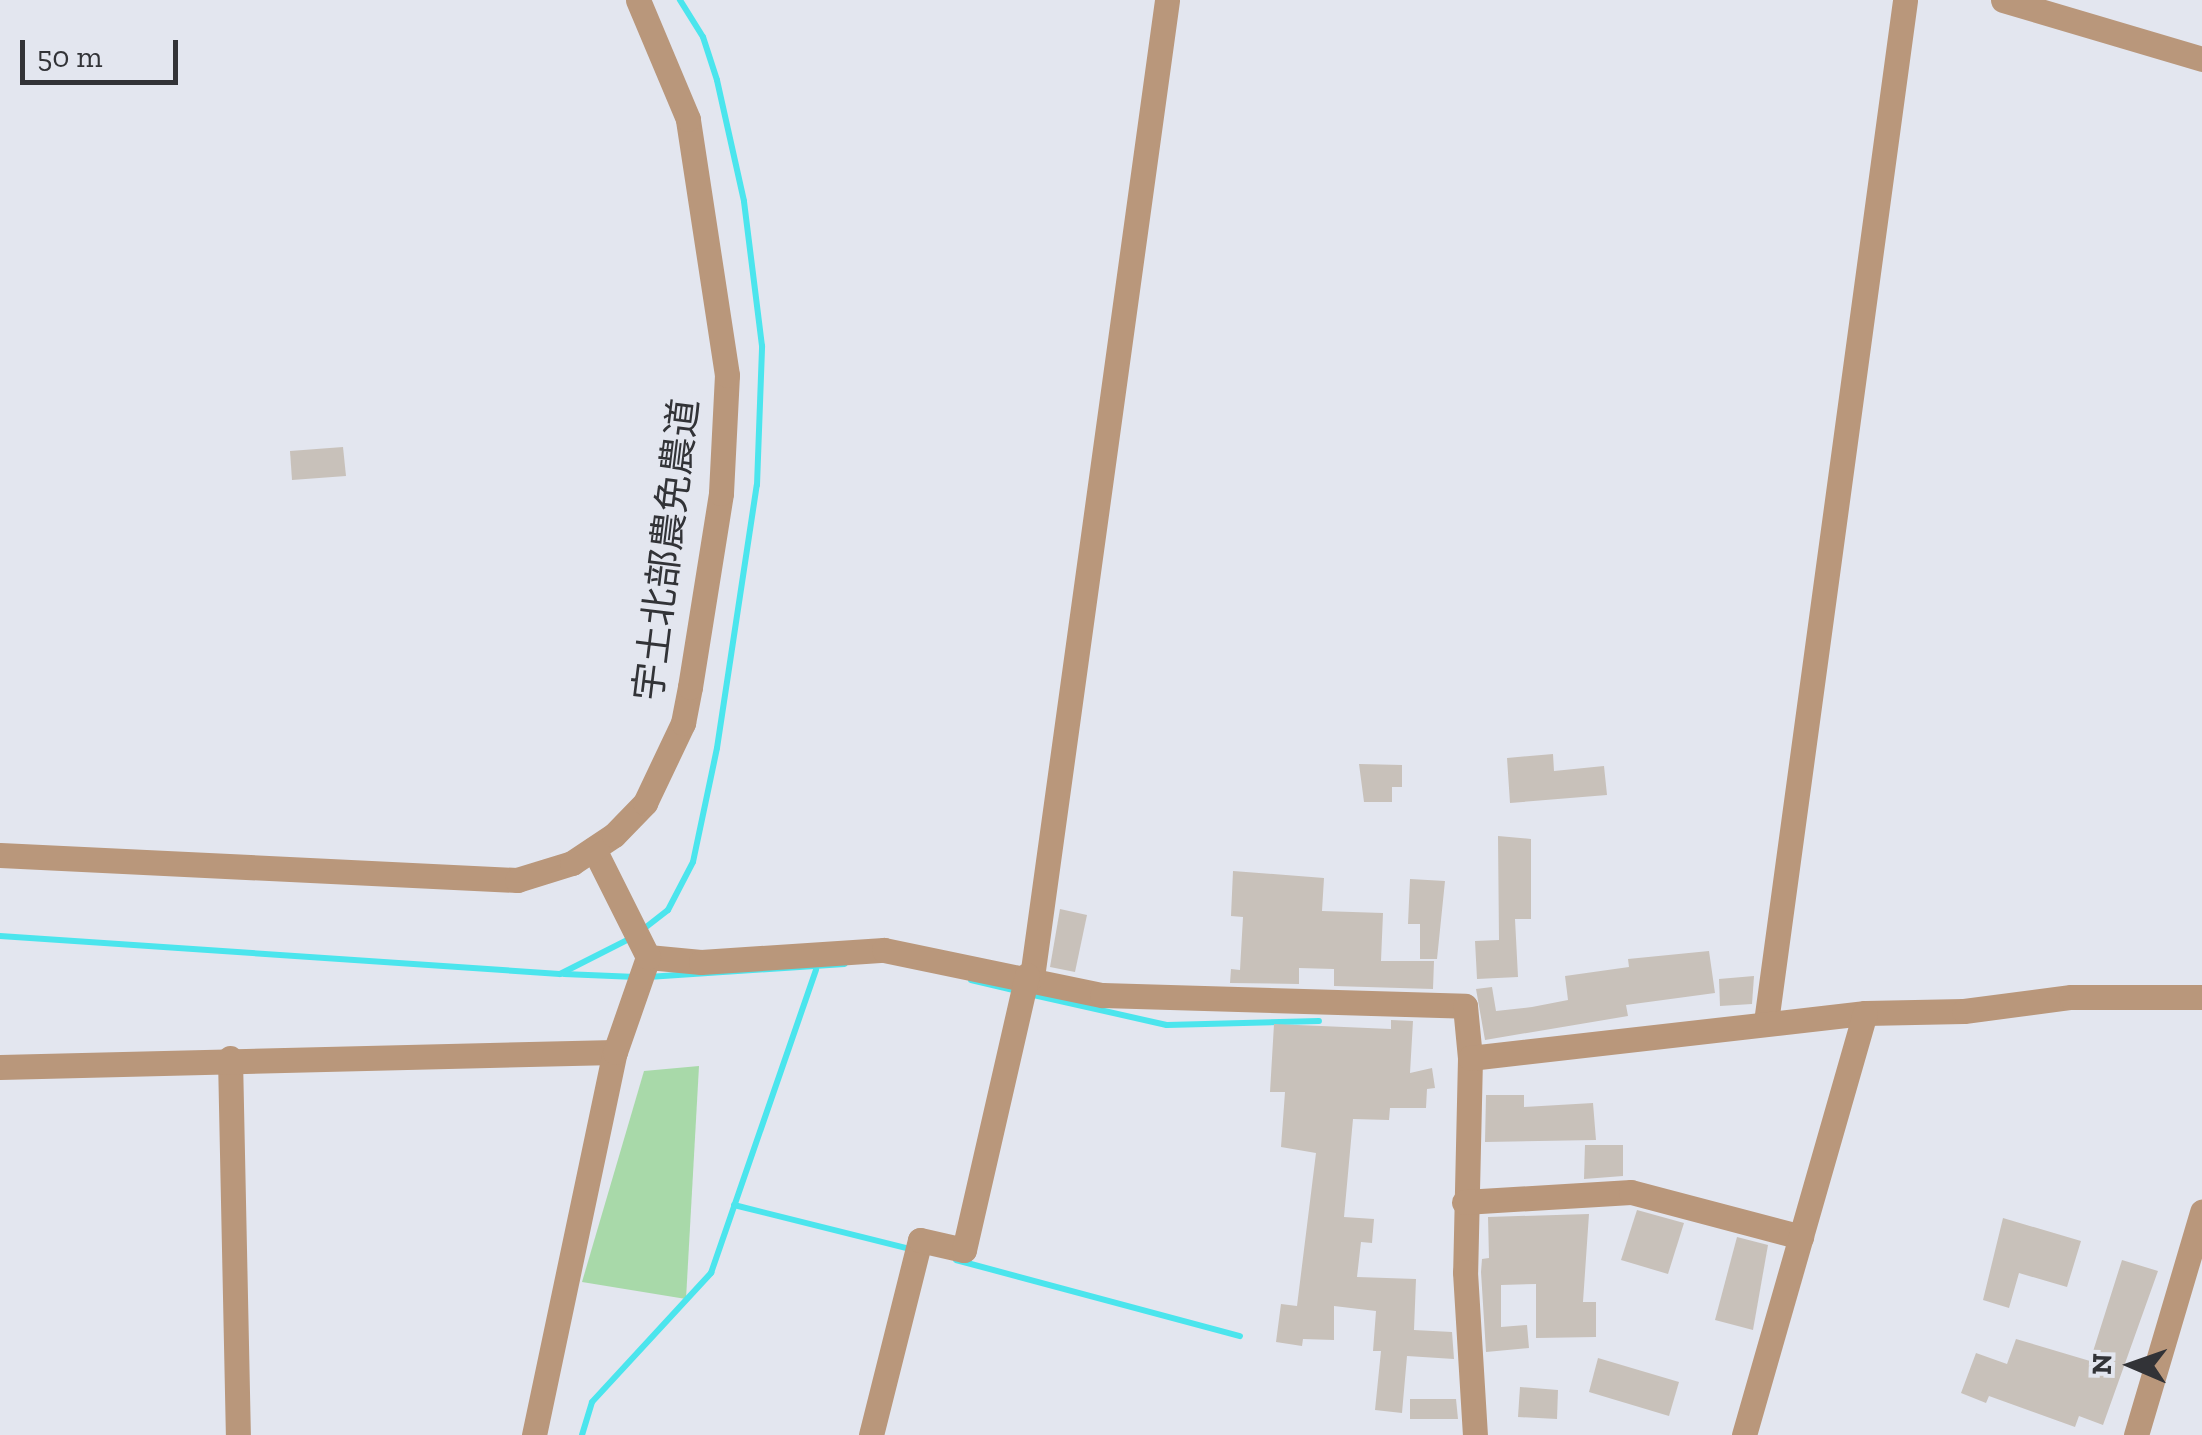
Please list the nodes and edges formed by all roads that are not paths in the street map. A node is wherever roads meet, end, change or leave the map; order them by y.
1 (638, 0) edge
2 (1167, 0) edge
3 (1905, 0) edge
4 (2003, 0) edge
5 (2202, 60) edge
6 (594, 849) junction
7 (0, 855) edge
8 (648, 958) junction
9 (1030, 976) junction
10 (2202, 997) edge
11 (1865, 1013) junction
12 (1766, 1022) junction
13 (615, 1052) junction
14 (230, 1058) junction
15 (1470, 1058) junction
16 (0, 1067) edge
17 (1464, 1202) junction
18 (2202, 1212) edge
19 (1801, 1237) junction
20 (238, 1435) edge
21 (534, 1435) edge
22 (871, 1435) edge
23 (1475, 1435) edge
24 (1744, 1435) edge
25 (2136, 1435) edge

1 - 6 street, 宇土北部農免農道
2 - 9 street
3 - 12 street
4 - 5 street
6 - 7 street, 宇土北部農免農道
6 - 8 street
8 - 9 street
8 - 13 street
9 - 15 street
9 - 22 street
10 - 11 street
11 - 12 street
11 - 19 street
12 - 15 street
13 - 14 street
13 - 21 street
14 - 16 street
14 - 20 street
15 - 17 street
17 - 19 street
17 - 23 street
18 - 25 street
19 - 24 street

